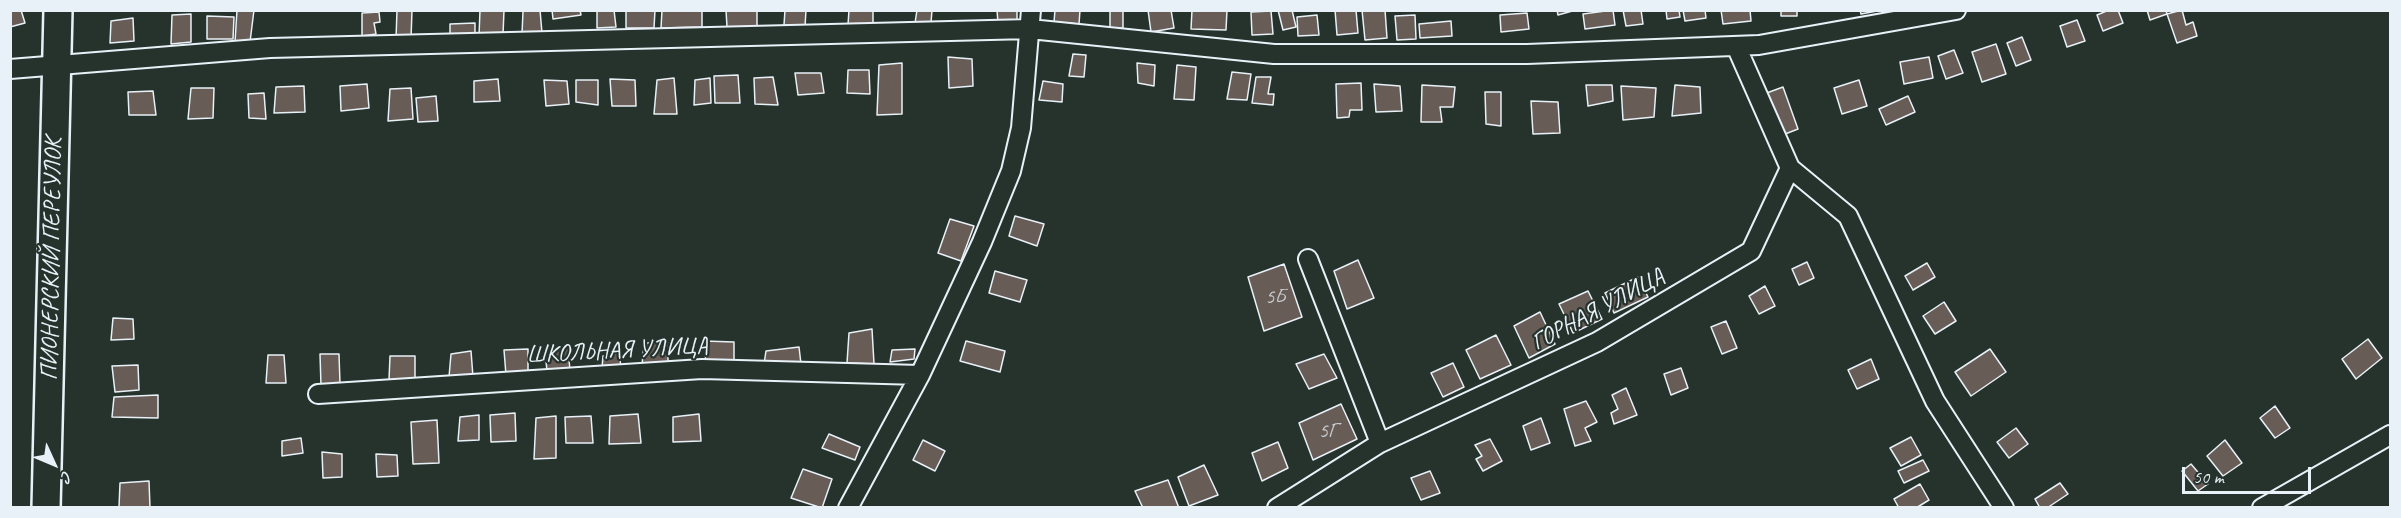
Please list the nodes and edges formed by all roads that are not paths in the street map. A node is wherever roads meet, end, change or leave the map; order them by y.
1 (58, 10) edge
2 (74, 10) edge
3 (1031, 10) edge
4 (1956, 10) edge
5 (1030, 29) junction
6 (1736, 46) junction
7 (55, 65) junction
8 (10, 69) edge
9 (1790, 168) junction
10 (1308, 259) dead end
11 (920, 375) junction
12 (318, 394) dead end
13 (2391, 435) edge
14 (1380, 443) junction
15 (46, 507) edge
16 (64, 507) edge
17 (848, 507) edge
18 (1277, 507) edge
19 (2004, 507) edge
20 (2262, 507) edge

1 - 7 street, ПИОНЕРСКИЙ ПЕРЕУЛОК
2 - 7 street, ПИОНЕРСКИЙ ПЕРЕУЛОК
3 - 5 street
4 - 6 street
5 - 6 street
5 - 7 street
5 - 11 street
6 - 9 street
7 - 8 street
7 - 15 street, ПИОНЕРСКИЙ ПЕРЕУЛОК
7 - 16 street, ПИОНЕРСКИЙ ПЕРЕУЛОК
9 - 14 street, ГОРНАЯ УЛИЦА
9 - 19 street
10 - 14 street
11 - 12 street, ШКОЛЬНАЯ УЛИЦА
11 - 17 street
13 - 20 street
14 - 18 street, ГОРНАЯ УЛИЦА

